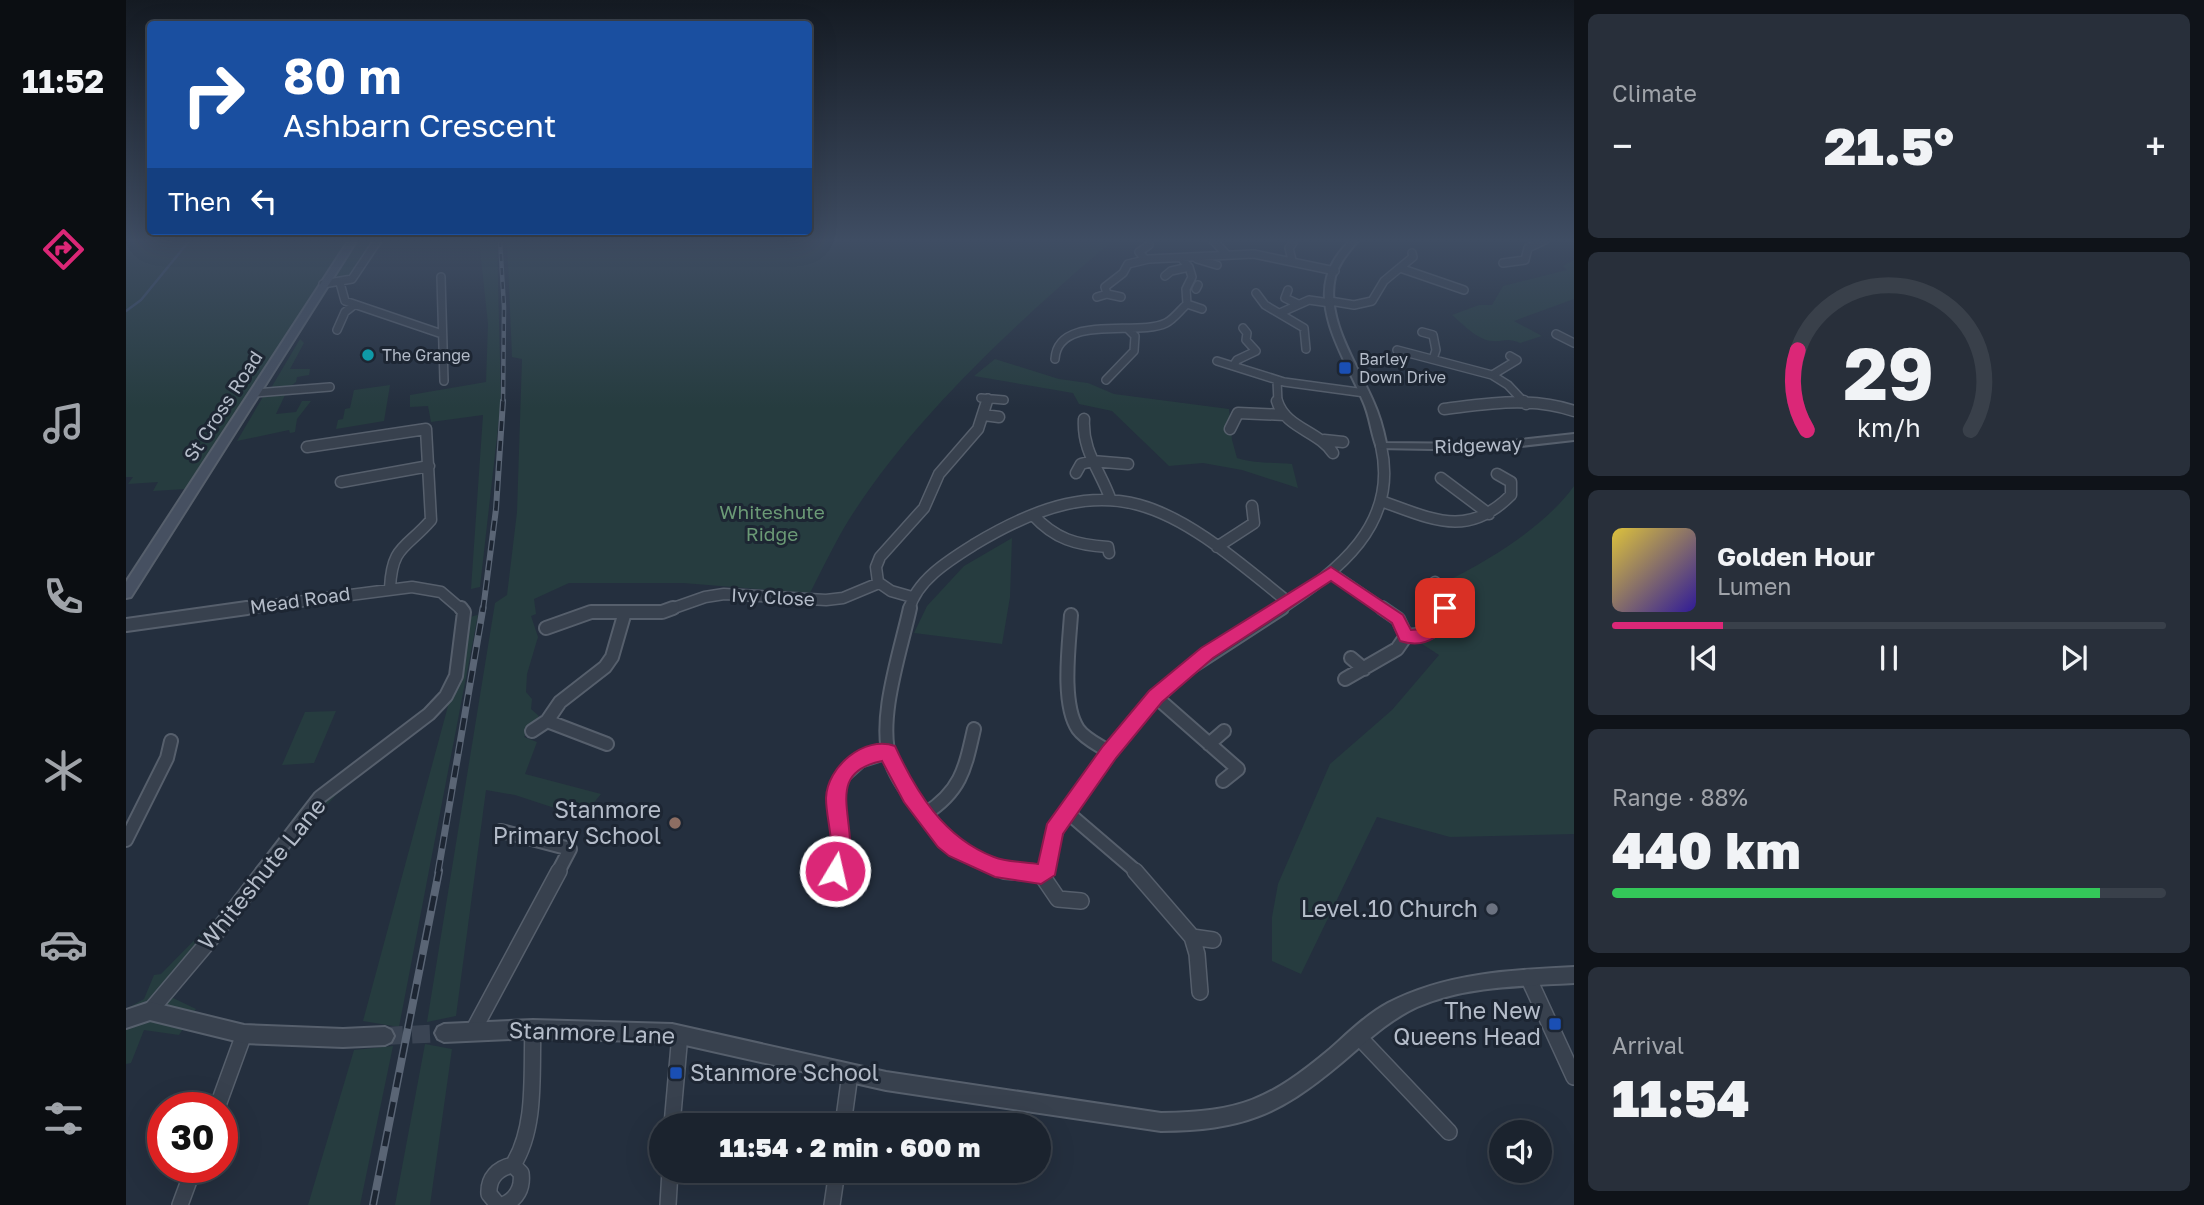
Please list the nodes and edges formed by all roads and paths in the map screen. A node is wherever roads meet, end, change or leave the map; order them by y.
1 (315, 296) edge
2 (342, 296) edge
3 (442, 296) edge
4 (1116, 296) edge
5 (1188, 296) edge
6 (1258, 296) edge
7 (1286, 296) edge
8 (1331, 296) edge
9 (1375, 296) edge
10 (1121, 298) dead end
11 (1330, 302) junction
12 (1188, 304) junction
13 (1298, 304) junction
14 (355, 305) junction
15 (1202, 309) dead end
16 (1280, 313) junction
17 (1177, 316) junction
18 (1188, 321) dead end
19 (1070, 325) dead end
20 (1243, 328) dead end
21 (1128, 329) junction
22 (337, 330) dead end
23 (1087, 330) junction
24 (1422, 332) dead end
25 (442, 334) junction
26 (1556, 334) dead end
27 (1574, 343) edge
28 (1306, 349) dead end
29 (1397, 350) dead end
30 (1510, 356) dead end
31 (1054, 359) dead end
32 (1433, 359) junction
33 (1217, 361) dead end
34 (1233, 366) junction
35 (1494, 374) junction
36 (1106, 380) dead end
37 (1276, 380) junction
38 (444, 381) dead end
39 (330, 387) dead end
40 (255, 393) junction
41 (1365, 393) junction
42 (1004, 400) dead end
43 (1229, 404) dead end
44 (1526, 404) junction
45 (1572, 406) edge
46 (1238, 413) junction
47 (984, 415) junction
48 (1285, 415) junction
49 (1451, 416) dead end
50 (999, 417) dead end
51 (1084, 419) dead end
52 (1230, 429) dead end
53 (1574, 437) edge
54 (1321, 440) junction
55 (1343, 442) dead end
56 (1381, 446) junction
57 (307, 447) dead end
58 (1333, 453) dead end
59 (1092, 461) junction
60 (1128, 464) dead end
61 (429, 466) junction
62 (1076, 473) dead end
63 (1497, 474) dead end
64 (1441, 478) dead end
65 (341, 482) dead end
66 (1110, 498) junction
67 (1381, 501) junction
68 (1252, 506) dead end
69 (1489, 514) junction
70 (1033, 515) junction
71 (1217, 547) junction
72 (1109, 553) dead end
73 (1331, 573) junction
74 (1436, 582) dead end
75 (879, 583) junction
76 (390, 588) junction
77 (126, 593) edge
78 (912, 597) junction
79 (1288, 602) junction
80 (464, 612) joint
81 (625, 612) junction
82 (1071, 615) dead end
83 (126, 625) edge
84 (546, 628) dead end
85 (1070, 634) junction
86 (1084, 636) dead end
87 (1406, 636) junction
88 (1351, 658) dead end
89 (1364, 669) junction
90 (1345, 679) dead end
91 (1156, 697) junction
92 (547, 721) junction
93 (974, 729) dead end
94 (532, 731) dead end
95 (1224, 732) dead end
96 (171, 741) dead end
97 (607, 744) dead end
98 (1209, 744) junction
99 (888, 752) junction
100 (1109, 752) junction
101 (1223, 781) dead end
102 (1067, 812) junction
103 (925, 814) junction
104 (501, 831) dead end
105 (126, 840) edge
106 (835, 871) dead end
107 (1041, 874) junction
108 (1081, 901) dead end
109 (1192, 937) junction
110 (1213, 940) dead end
111 (1574, 975) edge
112 (1528, 977) junction
113 (1200, 992) dead end
114 (150, 1011) junction
115 (126, 1019) edge
116 (533, 1029) junction
117 (473, 1031) junction
118 (444, 1033) tunnel mouth
119 (244, 1034) junction
120 (680, 1034) junction
121 (386, 1036) tunnel mouth
122 (1358, 1037) junction
123 (850, 1074) junction
124 (1574, 1077) edge
125 (223, 1092) edge
126 (673, 1113) edge
127 (845, 1113) edge
128 (1449, 1132) dead end
129 (513, 1165) junction
130 (188, 1183) edge
131 (669, 1183) edge
132 (835, 1183) edge
133 (180, 1205) edge
134 (501, 1205) edge
135 (668, 1205) edge
136 (832, 1205) edge

1 - 40 main road, St Cross Road
2 - 14 street
3 - 25 street
4 - 10 street
5 - 12 street
6 - 16 street
7 - 13 street
8 - 11 street
9 - 11 street
11 - 13 street
11 - 41 street
12 - 15 street
12 - 17 street
13 - 16 street
14 - 22 street
14 - 25 street
16 - 28 street
17 - 18 street
17 - 21 street
19 - 23 street
20 - 34 street
21 - 23 street
21 - 36 street
23 - 31 street
24 - 32 street
25 - 38 street
26 - 27 street
29 - 32 street
30 - 35 street
32 - 35 street
33 - 34 street
34 - 37 street
35 - 44 street
37 - 41 street
37 - 48 street
39 - 40 street
40 - 77 main road, St Cross Road
41 - 56 street
42 - 47 street
43 - 46 street
44 - 45 street
44 - 49 street
46 - 48 street
46 - 52 street
47 - 50 street
47 - 75 street
48 - 54 street
51 - 59 street
53 - 56 street, Ridgeway
54 - 55 street
54 - 58 street
56 - 67 street
57 - 61 street
59 - 60 street
59 - 62 street
59 - 66 street
61 - 65 street
61 - 76 street
63 - 69 street
64 - 69 street
66 - 70 street
66 - 71 street
67 - 69 street
67 - 73 street
68 - 71 street
70 - 72 street
70 - 78 street
71 - 79 street
73 - 79 street
73 - 87 street
74 - 87 street
75 - 78 street
75 - 81 street, Ivy Close
76 - 80 street, Mead Road
76 - 83 street, Mead Road
78 - 99 street
79 - 91 street
80 - 114 street, Whiteshute Lane
81 - 84 street, Ivy Close
81 - 92 street
82 - 85 street
85 - 86 street
85 - 100 street
87 - 89 street
88 - 89 street
89 - 90 street
91 - 98 street
91 - 100 street
92 - 94 street
92 - 97 street
93 - 103 street
95 - 98 street
96 - 105 street
98 - 101 street
99 - 103 street
99 - 106 street
100 - 102 street
102 - 107 street
102 - 109 street
103 - 107 street
104 - 117 street
107 - 108 street
109 - 110 street
109 - 113 street
111 - 112 street, Stanmore Lane
112 - 122 street, Stanmore Lane
112 - 124 street
114 - 115 street
114 - 119 street
116 - 117 street, Stanmore Lane
116 - 120 street, Stanmore Lane
116 - 129 street
117 - 118 street, Stanmore Lane
119 - 121 street
119 - 125 street
120 - 123 street, Stanmore Lane
120 - 126 street
122 - 123 street, Stanmore Lane
122 - 128 street
123 - 127 street
129 - 134 street
129 - 134 street
130 - 133 street
131 - 135 street
132 - 136 street

